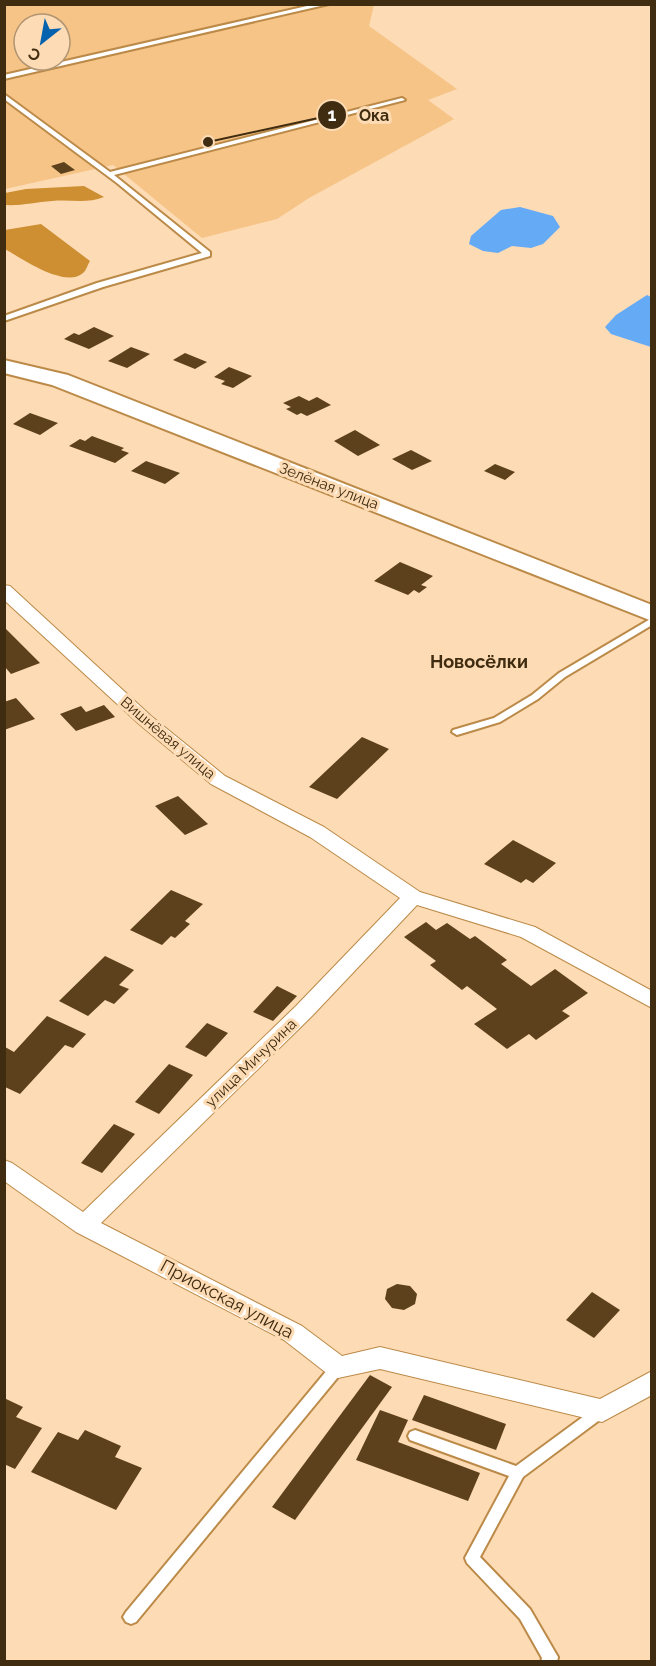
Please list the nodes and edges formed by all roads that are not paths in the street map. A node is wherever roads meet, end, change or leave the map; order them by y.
1 (326, 4) edge
2 (4, 77) edge
3 (4, 96) edge
4 (402, 100) dead end
5 (109, 174) junction
6 (4, 319) edge
7 (4, 366) edge
8 (4, 590) edge
9 (651, 614) edge
10 (651, 621) edge
11 (457, 732) dead end
12 (413, 897) junction
13 (651, 1001) edge
14 (4, 1169) edge
15 (84, 1225) junction
16 (338, 1367) junction
17 (651, 1382) edge
18 (602, 1411) junction
19 (415, 1436) dead end
20 (518, 1473) junction
21 (131, 1617) dead end
22 (549, 1662) edge

1 - 2 lane
3 - 5 lane
4 - 5 lane
5 - 6 lane
7 - 9 street, Зелёная улица
8 - 12 street, Вишнёвая улица
10 - 11 lane
12 - 13 street, Вишнёвая улица
12 - 15 street, улица Мичурина
14 - 15 street, Приокская улица
15 - 16 street, Приокская улица
16 - 18 street
16 - 21 lane
17 - 18 street
18 - 20 lane
19 - 20 lane
20 - 22 lane

